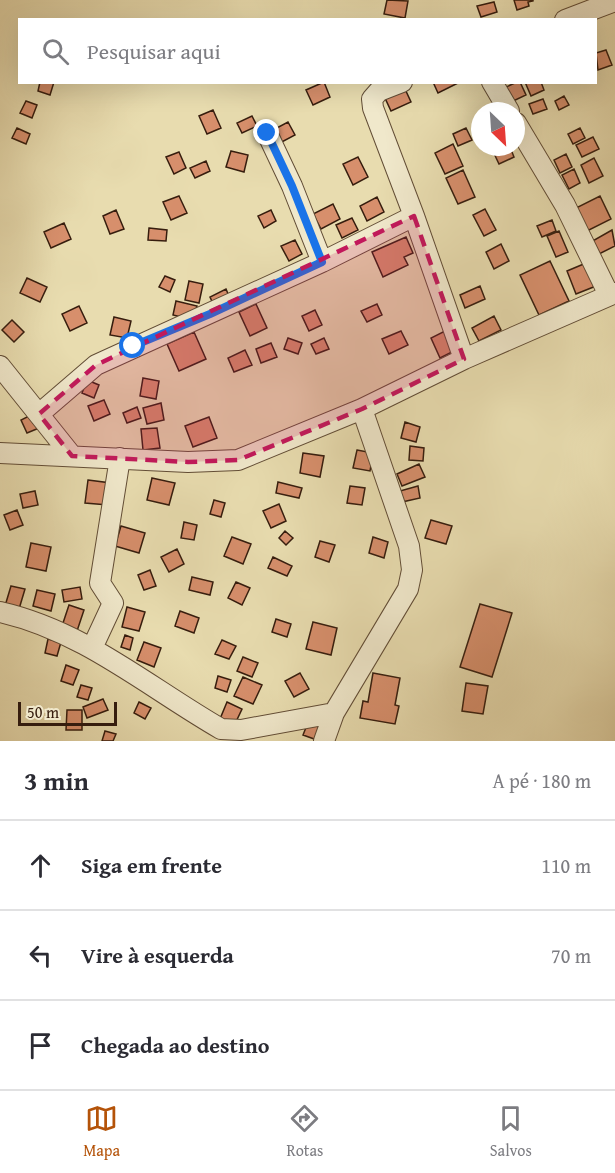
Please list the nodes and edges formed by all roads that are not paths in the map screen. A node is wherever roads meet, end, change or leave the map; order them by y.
1 (615, 1) edge
2 (570, 18) edge
3 (397, 84) edge
4 (493, 84) edge
5 (504, 102) edge
6 (267, 133) dead end
7 (525, 138) edge
8 (414, 216) junction
9 (322, 262) junction
10 (612, 294) edge
11 (464, 359) junction
12 (0, 366) edge
13 (362, 409) junction
14 (39, 414) junction
15 (0, 453) edge
16 (72, 456) junction
17 (120, 458) junction
18 (0, 612) edge
19 (93, 646) junction
20 (334, 713) junction
21 (324, 741) edge

1 - 2 street
3 - 8 street
4 - 5 street
6 - 9 street
7 - 10 street
8 - 9 street
8 - 11 street
9 - 14 street
10 - 11 street
11 - 13 street
12 - 14 street
13 - 17 street
13 - 20 street
14 - 16 street
15 - 16 street
16 - 17 street
17 - 19 street
18 - 19 street
19 - 20 street
20 - 21 street

